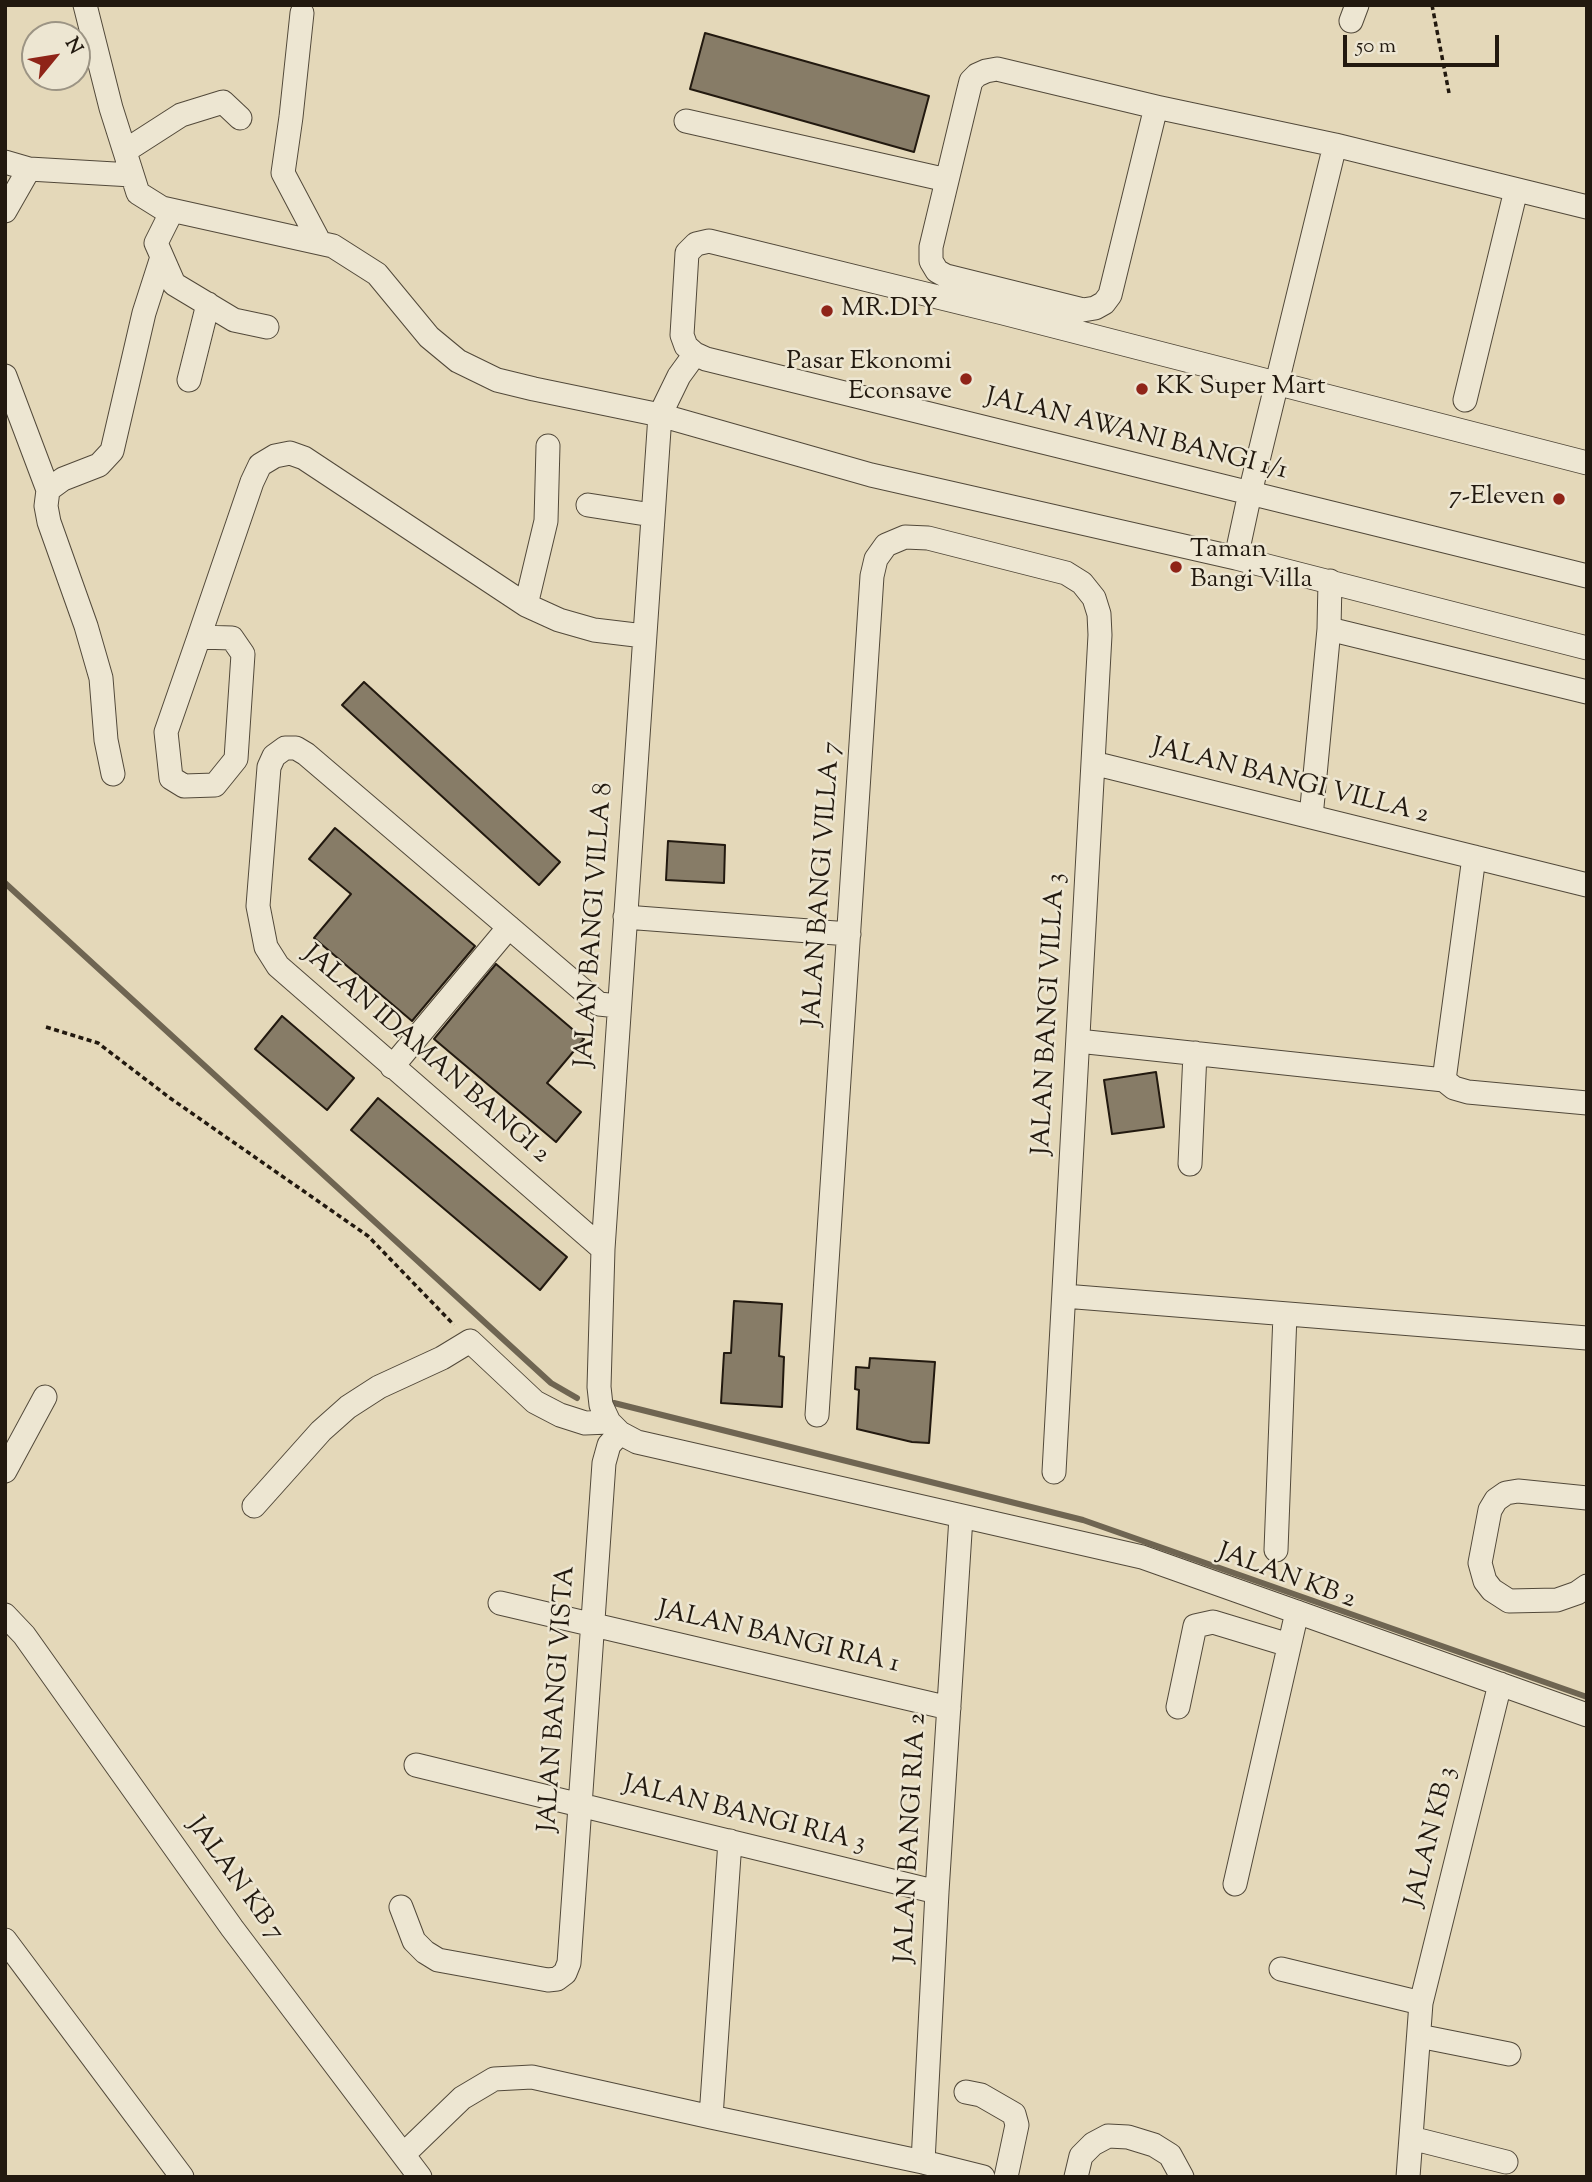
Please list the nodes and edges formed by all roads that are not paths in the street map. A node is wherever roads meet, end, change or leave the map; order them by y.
1 (85, 5) edge
2 (302, 13) dead end
3 (1156, 107) junction
4 (240, 118) dead end
5 (686, 121) dead end
6 (1335, 145) junction
7 (125, 151) junction
8 (5, 162) edge
9 (29, 169) junction
10 (132, 175) junction
11 (947, 180) junction
12 (1516, 190) junction
13 (1587, 207) edge
14 (5, 211) edge
15 (163, 234) junction
16 (320, 243) junction
17 (208, 304) junction
18 (267, 327) dead end
19 (689, 345) junction
20 (5, 376) edge
21 (189, 380) dead end
22 (1277, 383) junction
23 (1465, 400) dead end
24 (660, 415) junction
25 (548, 446) dead end
26 (1587, 463) edge
27 (48, 490) junction
28 (1250, 493) junction
29 (588, 505) dead end
30 (652, 515) junction
31 (1236, 558) junction
32 (1066, 573) joint
33 (1587, 576) edge
34 (1330, 581) junction
35 (527, 605) junction
36 (1329, 629) junction
37 (644, 636) junction
38 (199, 637) junction
39 (1587, 648) edge
40 (1587, 691) edge
41 (1093, 763) junction
42 (113, 774) dead end
43 (1311, 817) junction
44 (1474, 857) junction
45 (1587, 884) edge
46 (625, 917) junction
47 (509, 928) junction
48 (849, 934) junction
49 (618, 1006) junction
50 (1078, 1041) junction
51 (1195, 1053) junction
52 (392, 1067) junction
53 (1444, 1080) junction
54 (1587, 1104) edge
55 (1190, 1164) dead end
56 (603, 1249) junction
57 (1064, 1296) junction
58 (1285, 1314) junction
59 (1587, 1338) edge
60 (46, 1397) dead end
61 (817, 1415) dead end
62 (614, 1428) junction
63 (5, 1471) edge
64 (1054, 1472) dead end
65 (1587, 1498) edge
66 (254, 1506) dead end
67 (961, 1517) junction
68 (1276, 1550) dead end
69 (1587, 1586) edge
70 (500, 1603) dead end
71 (1297, 1612) junction
72 (5, 1615) edge
73 (594, 1625) junction
74 (1289, 1646) junction
75 (1500, 1684) junction
76 (1178, 1707) dead end
77 (949, 1708) junction
78 (1587, 1715) edge
79 (416, 1765) dead end
80 (579, 1805) junction
81 (730, 1841) junction
82 (1235, 1884) dead end
83 (937, 1892) junction
84 (401, 1907) dead end
85 (5, 1940) edge
86 (1281, 1969) dead end
87 (1421, 2004) junction
88 (1419, 2036) junction
89 (1509, 2054) dead end
90 (966, 2092) dead end
91 (711, 2117) junction
92 (1411, 2138) junction
93 (404, 2154) junction
94 (923, 2162) junction
95 (1506, 2162) dead end
96 (182, 2177) edge
97 (419, 2177) edge
98 (983, 2177) edge
99 (1006, 2177) edge
100 (1076, 2177) edge
101 (1182, 2177) edge
102 (1408, 2177) edge

1 - 7 street
2 - 16 street
3 - 6 street
3 - 11 street
3 - 11 street
4 - 7 street
5 - 11 street
6 - 12 street
6 - 22 street
7 - 10 street
8 - 9 street
9 - 10 street
9 - 14 street
10 - 15 street
12 - 13 street
12 - 23 street
15 - 16 street
15 - 17 street
15 - 27 street
16 - 24 street
17 - 18 street
17 - 21 street
19 - 22 street
19 - 24 street
19 - 28 street, JALAN AWANI BANGI 1/1
20 - 27 street
22 - 26 street
22 - 28 street
24 - 30 street, JALAN BANGI VILLA 8
24 - 31 street
25 - 35 street
27 - 42 street
28 - 31 street
28 - 33 street, JALAN AWANI BANGI 1/1
29 - 30 street
30 - 37 street, JALAN BANGI VILLA 8
31 - 34 street
32 - 41 street, JALAN BANGI VILLA 3
32 - 48 street, JALAN BANGI VILLA 7
34 - 36 street
34 - 39 street
35 - 37 street
35 - 38 street
36 - 40 street
36 - 43 street
37 - 46 street, JALAN BANGI VILLA 8
38 - 38 street
41 - 43 street, JALAN BANGI VILLA 2
41 - 50 street, JALAN BANGI VILLA 3
43 - 44 street, JALAN BANGI VILLA 2
44 - 45 street, JALAN BANGI VILLA 2
44 - 53 street
46 - 48 street
46 - 49 street, JALAN BANGI VILLA 8
47 - 49 street
47 - 52 street
47 - 52 street, JALAN IDAMAN BANGI 2
48 - 61 street, JALAN BANGI VILLA 7
49 - 56 street, JALAN BANGI VILLA 8
50 - 51 street
50 - 57 street, JALAN BANGI VILLA 3
51 - 53 street
51 - 55 street
52 - 56 street, JALAN IDAMAN BANGI 2
53 - 54 street
56 - 62 street, JALAN BANGI VILLA 8
57 - 58 street
57 - 64 street, JALAN BANGI VILLA 3
58 - 59 street
58 - 68 street
60 - 63 street
62 - 66 street, JALAN KB 2
62 - 67 street, JALAN KB 2
62 - 73 street, JALAN BANGI VISTA
65 - 69 street
67 - 71 street, JALAN KB 2
67 - 77 street, JALAN BANGI RIA 2
70 - 73 street, JALAN BANGI RIA 1
71 - 74 street
71 - 75 street, JALAN KB 2
72 - 93 street, JALAN KB 7
73 - 77 street, JALAN BANGI RIA 1
73 - 80 street, JALAN BANGI VISTA
74 - 76 street
74 - 82 street
75 - 78 street, JALAN KB 2
75 - 87 street, JALAN KB 3
77 - 83 street, JALAN BANGI RIA 2
79 - 80 street, JALAN BANGI RIA 3
80 - 81 street, JALAN BANGI RIA 3
80 - 84 street, JALAN BANGI VISTA
81 - 83 street, JALAN BANGI RIA 3
81 - 91 street
83 - 94 street, JALAN BANGI RIA 2
85 - 96 street
86 - 87 street
87 - 88 street, JALAN KB 3
88 - 89 street
88 - 92 street, JALAN KB 3
90 - 99 street
91 - 93 street
91 - 94 street
92 - 95 street
92 - 102 street, JALAN KB 3
93 - 97 street, JALAN KB 7
94 - 98 street
100 - 101 street

